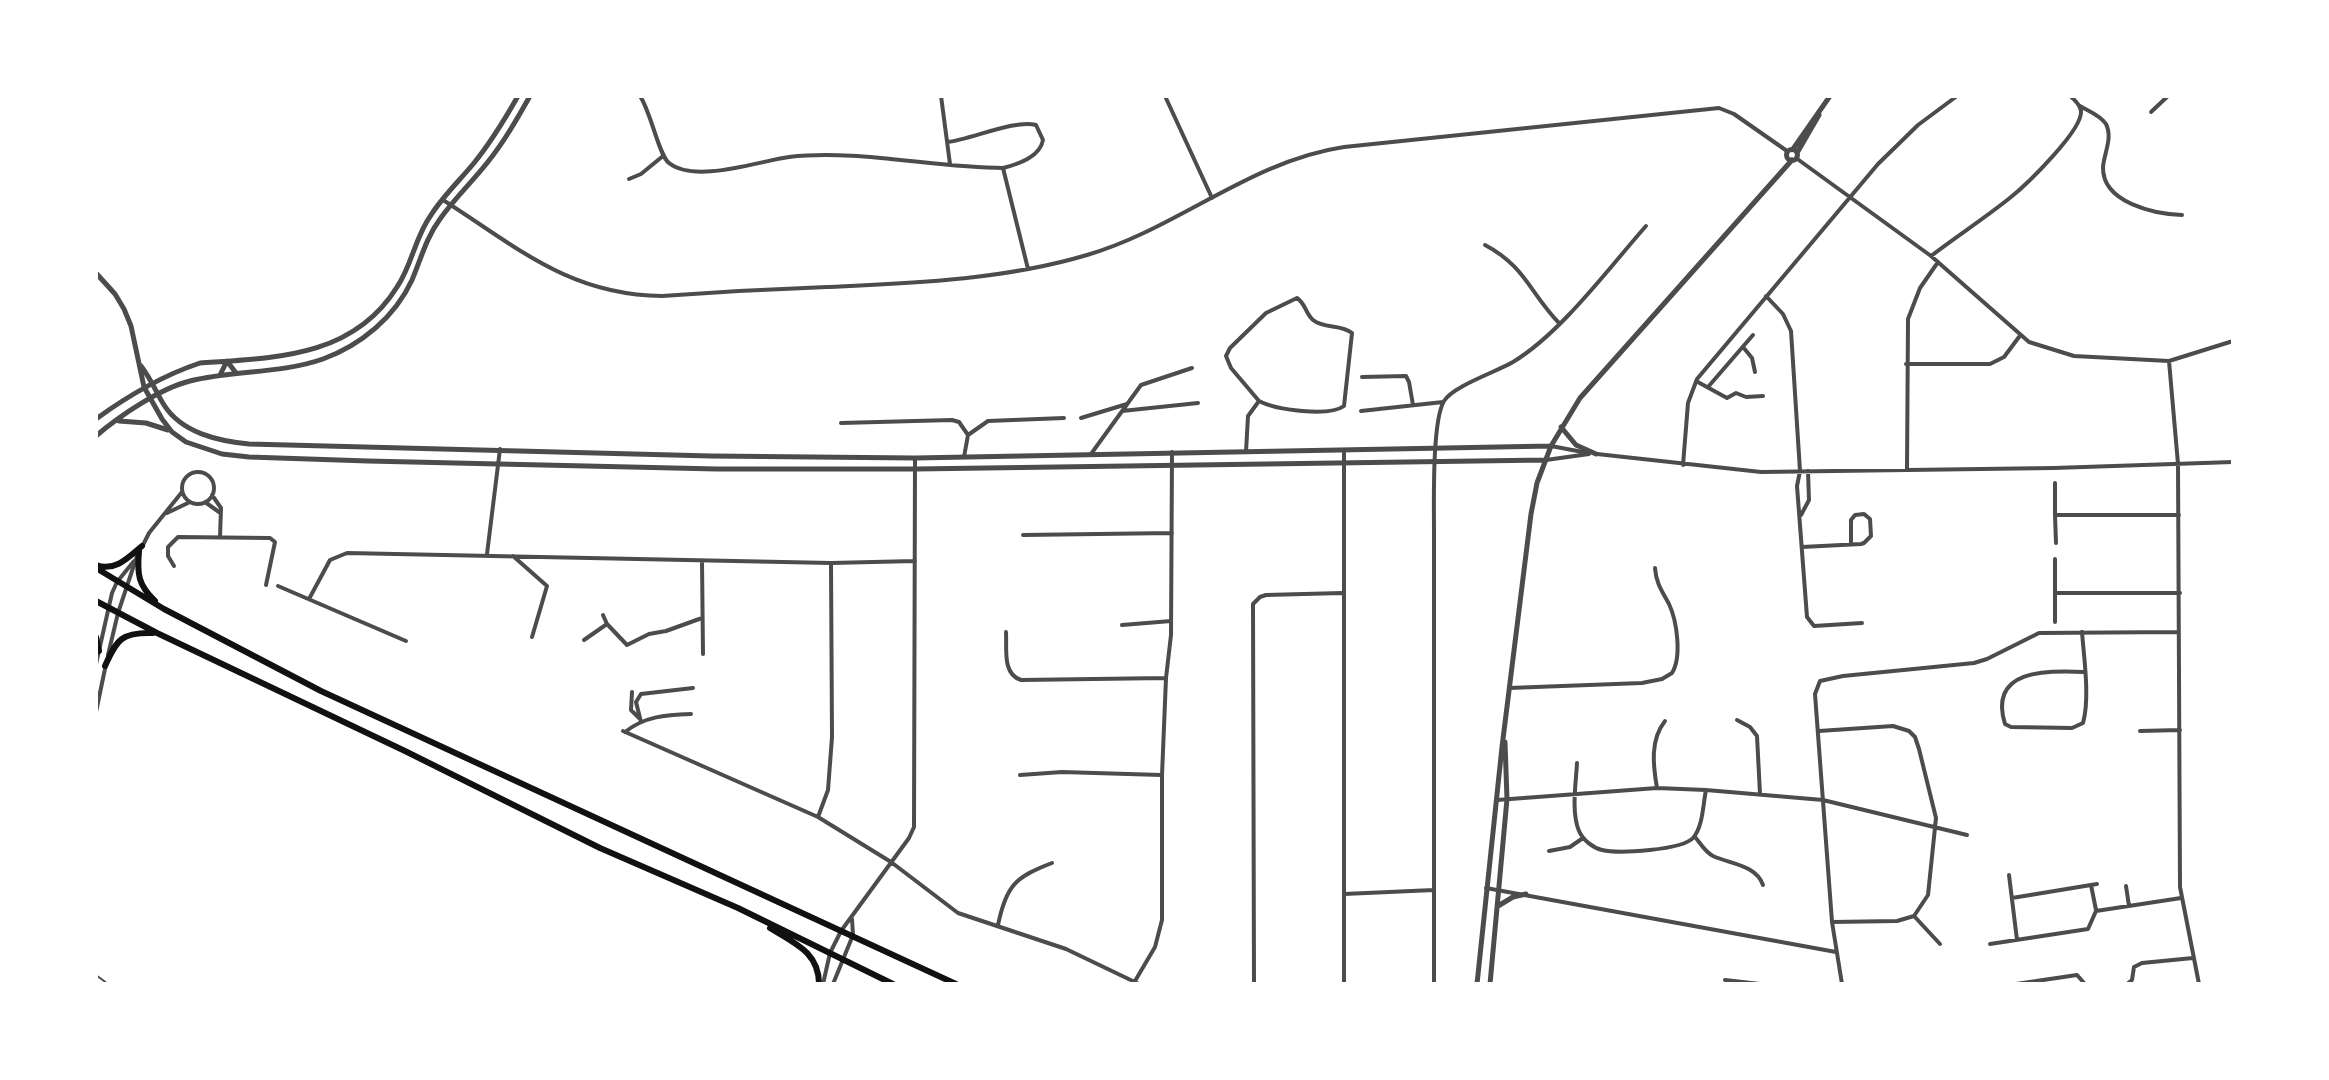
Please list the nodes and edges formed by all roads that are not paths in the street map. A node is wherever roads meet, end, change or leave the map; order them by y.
1 (518, 96) edge
2 (530, 96) edge
3 (640, 96) edge
4 (941, 96) edge
5 (1165, 96) edge
6 (1830, 96) edge
7 (1957, 96) edge
8 (2070, 96) edge
9 (2168, 96) edge
10 (2078, 104) junction
11 (2151, 112) dead end
12 (948, 142) junction
13 (1792, 155) junction
14 (663, 156) junction
15 (950, 164) junction
16 (1003, 168) junction
17 (629, 179) dead end
18 (1851, 196) junction
19 (1212, 198) junction
20 (443, 200) junction
21 (451, 206) junction
22 (2182, 215) dead end
23 (1646, 226) dead end
24 (1485, 245) dead end
25 (1931, 256) junction
26 (1938, 262) junction
27 (1028, 269) junction
28 (96, 273) edge
29 (1766, 296) junction
30 (1560, 323) junction
31 (1753, 335) dead end
32 (2020, 336) junction
33 (2233, 341) edge
34 (1743, 347) junction
35 (227, 361) junction
36 (2169, 361) junction
37 (1906, 364) junction
38 (141, 365) junction
39 (1192, 368) dead end
40 (1755, 372) dead end
41 (237, 373) junction
42 (219, 376) junction
43 (1362, 377) dead end
44 (153, 381) junction
45 (1696, 381) junction
46 (144, 387) junction
47 (1708, 387) junction
48 (159, 395) junction
49 (1763, 396) dead end
50 (150, 400) junction
51 (1259, 401) junction
52 (1443, 402) junction
53 (1198, 403) dead end
54 (1127, 404) junction
55 (1413, 405) junction
56 (1122, 411) junction
57 (1361, 411) dead end
58 (1064, 418) dead end
59 (1081, 418) dead end
60 (96, 419) edge
61 (118, 421) junction
62 (841, 423) dead end
63 (1561, 427) junction
64 (172, 432) junction
65 (968, 435) junction
66 (96, 436) edge
67 (1551, 446) junction
68 (500, 449) junction
69 (1436, 449) junction
70 (1344, 450) junction
71 (1172, 452) junction
72 (1246, 452) junction
73 (1091, 454) junction
74 (1594, 454) junction
75 (964, 457) junction
76 (915, 458) junction
77 (1546, 460) junction
78 (1435, 462) junction
79 (2233, 462) edge
80 (500, 464) junction
81 (1172, 464) junction
82 (1344, 464) junction
83 (2178, 464) junction
84 (1683, 465) junction
85 (916, 469) junction
86 (1907, 470) junction
87 (1800, 471) junction
88 (1808, 471) junction
89 (2055, 483) dead end
90 (182, 492) junction
91 (212, 495) junction
92 (190, 502) junction
93 (205, 502) junction
94 (165, 514) junction
95 (220, 515) junction
96 (2055, 515) junction
97 (2179, 515) junction
98 (1800, 517) junction
99 (1172, 533) junction
100 (1023, 535) dead end
101 (220, 537) junction
102 (2056, 543) dead end
103 (1851, 544) junction
104 (1802, 547) junction
105 (141, 549) junction
106 (487, 555) junction
107 (513, 556) junction
108 (136, 559) junction
109 (2055, 559) dead end
110 (702, 560) junction
111 (915, 561) junction
112 (831, 563) junction
113 (96, 566) edge
114 (174, 566) dead end
115 (1655, 568) dead end
116 (117, 582) junction
117 (266, 585) dead end
118 (278, 586) dead end
119 (128, 588) junction
120 (1342, 593) junction
121 (2055, 593) junction
122 (2180, 593) junction
123 (309, 599) junction
124 (96, 601) edge
125 (108, 607) junction
126 (164, 609) junction
127 (118, 613) junction
128 (603, 615) dead end
129 (702, 618) junction
130 (1171, 621) junction
131 (2055, 622) dead end
132 (1862, 623) dead end
133 (607, 624) junction
134 (1122, 625) dead end
135 (1006, 632) dead end
136 (2082, 632) junction
137 (2178, 632) junction
138 (157, 633) junction
139 (96, 637) edge
140 (532, 637) dead end
141 (584, 640) dead end
142 (406, 641) dead end
143 (99, 651) junction
144 (703, 654) dead end
145 (96, 664) edge
146 (105, 666) junction
147 (2084, 672) junction
148 (1166, 678) junction
149 (693, 688) dead end
150 (1509, 688) junction
151 (632, 692) dead end
152 (96, 712) edge
153 (691, 714) dead end
154 (640, 720) junction
155 (1737, 720) dead end
156 (1665, 721) dead end
157 (2180, 730) junction
158 (1819, 731) junction
159 (2140, 731) dead end
160 (1505, 733) junction
161 (1577, 763) dead end
162 (1020, 775) dead end
163 (1162, 775) junction
164 (1657, 788) junction
165 (1706, 790) junction
166 (1576, 792) junction
167 (1760, 794) junction
168 (1507, 799) junction
169 (1497, 800) junction
170 (1823, 800) junction
171 (818, 817) junction
172 (1935, 827) junction
173 (1967, 835) dead end
174 (1695, 836) junction
175 (1583, 838) junction
176 (1549, 851) dead end
177 (891, 862) junction
178 (1052, 863) dead end
179 (2009, 875) dead end
180 (1763, 885) dead end
181 (2126, 886) dead end
182 (1486, 888) junction
183 (1434, 890) junction
184 (1499, 890) junction
185 (1344, 894) junction
186 (1526, 894) junction
187 (2012, 898) junction
188 (2181, 898) junction
189 (2129, 906) junction
190 (1497, 907) junction
191 (738, 908) junction
192 (2096, 911) junction
193 (1914, 916) junction
194 (852, 919) junction
195 (1832, 922) junction
196 (998, 925) junction
197 (841, 931) junction
198 (853, 935) junction
199 (2017, 940) junction
200 (1940, 944) dead end
201 (1990, 944) dead end
202 (1836, 952) junction
203 (830, 953) junction
204 (2193, 958) junction
205 (842, 959) junction
206 (96, 975) edge
207 (1725, 980) dead end
208 (2048, 981) edge
209 (1137, 982) edge
210 (108, 984) edge
211 (821, 984) edge
212 (833, 984) edge
213 (893, 984) edge
214 (956, 984) edge
215 (1254, 984) edge
216 (1344, 984) edge
217 (1434, 984) edge
218 (1477, 984) edge
219 (1490, 984) edge
220 (1760, 984) edge
221 (1842, 984) edge
222 (2016, 984) edge
223 (2085, 984) edge
224 (2127, 984) edge
225 (2199, 984) edge

1 - 20 street
2 - 21 street
3 - 14 street
4 - 12 street
5 - 19 street
6 - 13 street
7 - 18 street
8 - 10 street
9 - 11 street
10 - 22 street
10 - 25 street
12 - 15 street
12 - 16 street
13 - 18 street
13 - 19 street
13 - 63 street
14 - 15 street
14 - 17 street
15 - 16 street
16 - 27 street
18 - 25 street
18 - 29 street
19 - 27 street
20 - 21 street
20 - 35 street
21 - 27 street
21 - 41 street
23 - 30 street
24 - 30 street
25 - 26 street
26 - 32 street
26 - 37 street
28 - 38 street
29 - 45 street
29 - 87 street
30 - 52 street
31 - 34 street
32 - 36 street
32 - 37 street
33 - 36 street
34 - 40 street
34 - 47 street
35 - 41 street
35 - 42 street
35 - 44 street
36 - 83 street
37 - 86 street
38 - 44 street
38 - 46 street
39 - 54 street
41 - 42 street
42 - 48 street
43 - 55 street
44 - 46 street
44 - 48 street
45 - 47 street
45 - 84 street
46 - 50 street
46 - 60 street
47 - 49 street
48 - 50 street
48 - 68 street
50 - 61 street
50 - 64 street
51 - 51 street
51 - 72 street
52 - 55 street
52 - 69 street
53 - 56 street
54 - 56 street
54 - 59 street
55 - 57 street
56 - 73 street
58 - 65 street
61 - 64 street
61 - 66 street
62 - 65 street
63 - 67 street
63 - 74 street
64 - 80 street
65 - 75 street
67 - 69 street
67 - 74 street
67 - 77 street
68 - 76 street
68 - 80 street
69 - 70 street
69 - 78 street
70 - 72 street
70 - 82 street
71 - 72 street
71 - 73 street
71 - 81 street
73 - 75 street
74 - 77 street
74 - 84 street
75 - 76 street
76 - 85 street
77 - 78 street
77 - 150 street
78 - 82 street
78 - 183 street
79 - 83 street
80 - 85 street
80 - 106 street
81 - 82 street
81 - 85 street
81 - 99 street
82 - 120 street
83 - 86 street
83 - 97 street
84 - 87 street
85 - 111 street
86 - 88 street
87 - 88 street
87 - 98 street
88 - 98 street
89 - 96 street
90 - 91 street
90 - 92 street
90 - 94 street
91 - 93 street
91 - 95 street
92 - 93 street
92 - 94 street
93 - 95 street
94 - 105 street
95 - 101 street
96 - 97 street
96 - 102 street
97 - 122 street
98 - 104 street
99 - 100 street
99 - 130 street
101 - 114 street
101 - 117 street
103 - 103 street
103 - 104 street
104 - 132 street
105 - 108 street
105 - 113 main road
105 - 126 main road
106 - 107 street
106 - 123 street
107 - 110 street
107 - 140 street
108 - 116 street
108 - 119 street
109 - 121 street
110 - 112 street
110 - 129 street
111 - 112 street
111 - 177 street
112 - 171 street
113 - 116 main road
115 - 150 street
116 - 119 main road
116 - 125 street
118 - 123 street
119 - 126 main road
119 - 127 street
120 - 185 street
120 - 215 street
121 - 122 street
121 - 131 street
122 - 137 street
123 - 142 street
124 - 125 main road
125 - 127 main road
125 - 143 street
126 - 197 main road
127 - 138 main road
127 - 146 street
128 - 133 street
129 - 133 street
129 - 144 street
130 - 134 street
130 - 148 street
133 - 141 street
135 - 148 street
136 - 137 street
136 - 147 street
136 - 158 street
137 - 157 street
138 - 146 main road
138 - 191 main road
139 - 143 main road
143 - 145 street
146 - 152 street
147 - 147 street
148 - 163 street
149 - 154 street
150 - 160 street
151 - 154 street
153 - 154 street
154 - 171 street
155 - 167 street
156 - 164 street
157 - 159 street
157 - 188 street
158 - 170 street
158 - 172 street
160 - 168 street
160 - 169 street
161 - 166 street
162 - 163 street
163 - 209 street
164 - 165 street
164 - 166 street
165 - 167 street
165 - 174 street
166 - 168 street
166 - 175 street
167 - 170 street
168 - 169 street
168 - 184 street
169 - 182 street
170 - 172 street
170 - 195 street
171 - 177 street
172 - 173 street
172 - 193 street
174 - 175 street
174 - 180 street
175 - 176 street
177 - 194 street
177 - 196 street
178 - 196 street
179 - 187 street
181 - 189 street
182 - 184 street
182 - 218 street
183 - 185 street
183 - 217 street
184 - 186 street
184 - 190 street
185 - 216 street
186 - 190 street
186 - 202 street
187 - 192 street
187 - 199 street
188 - 189 street
188 - 204 street
189 - 192 street
190 - 219 street
191 - 203 main road
191 - 211 main road
192 - 199 street
193 - 195 street
193 - 200 street
194 - 197 street
194 - 198 street
195 - 202 street
196 - 209 street
197 - 198 main road
197 - 203 street
198 - 205 street
198 - 214 main road
199 - 201 street
202 - 221 street
203 - 205 main road
203 - 211 street
204 - 224 street
204 - 225 street
205 - 212 street
205 - 213 main road
206 - 210 lane
207 - 220 street
208 - 222 street
208 - 223 street

